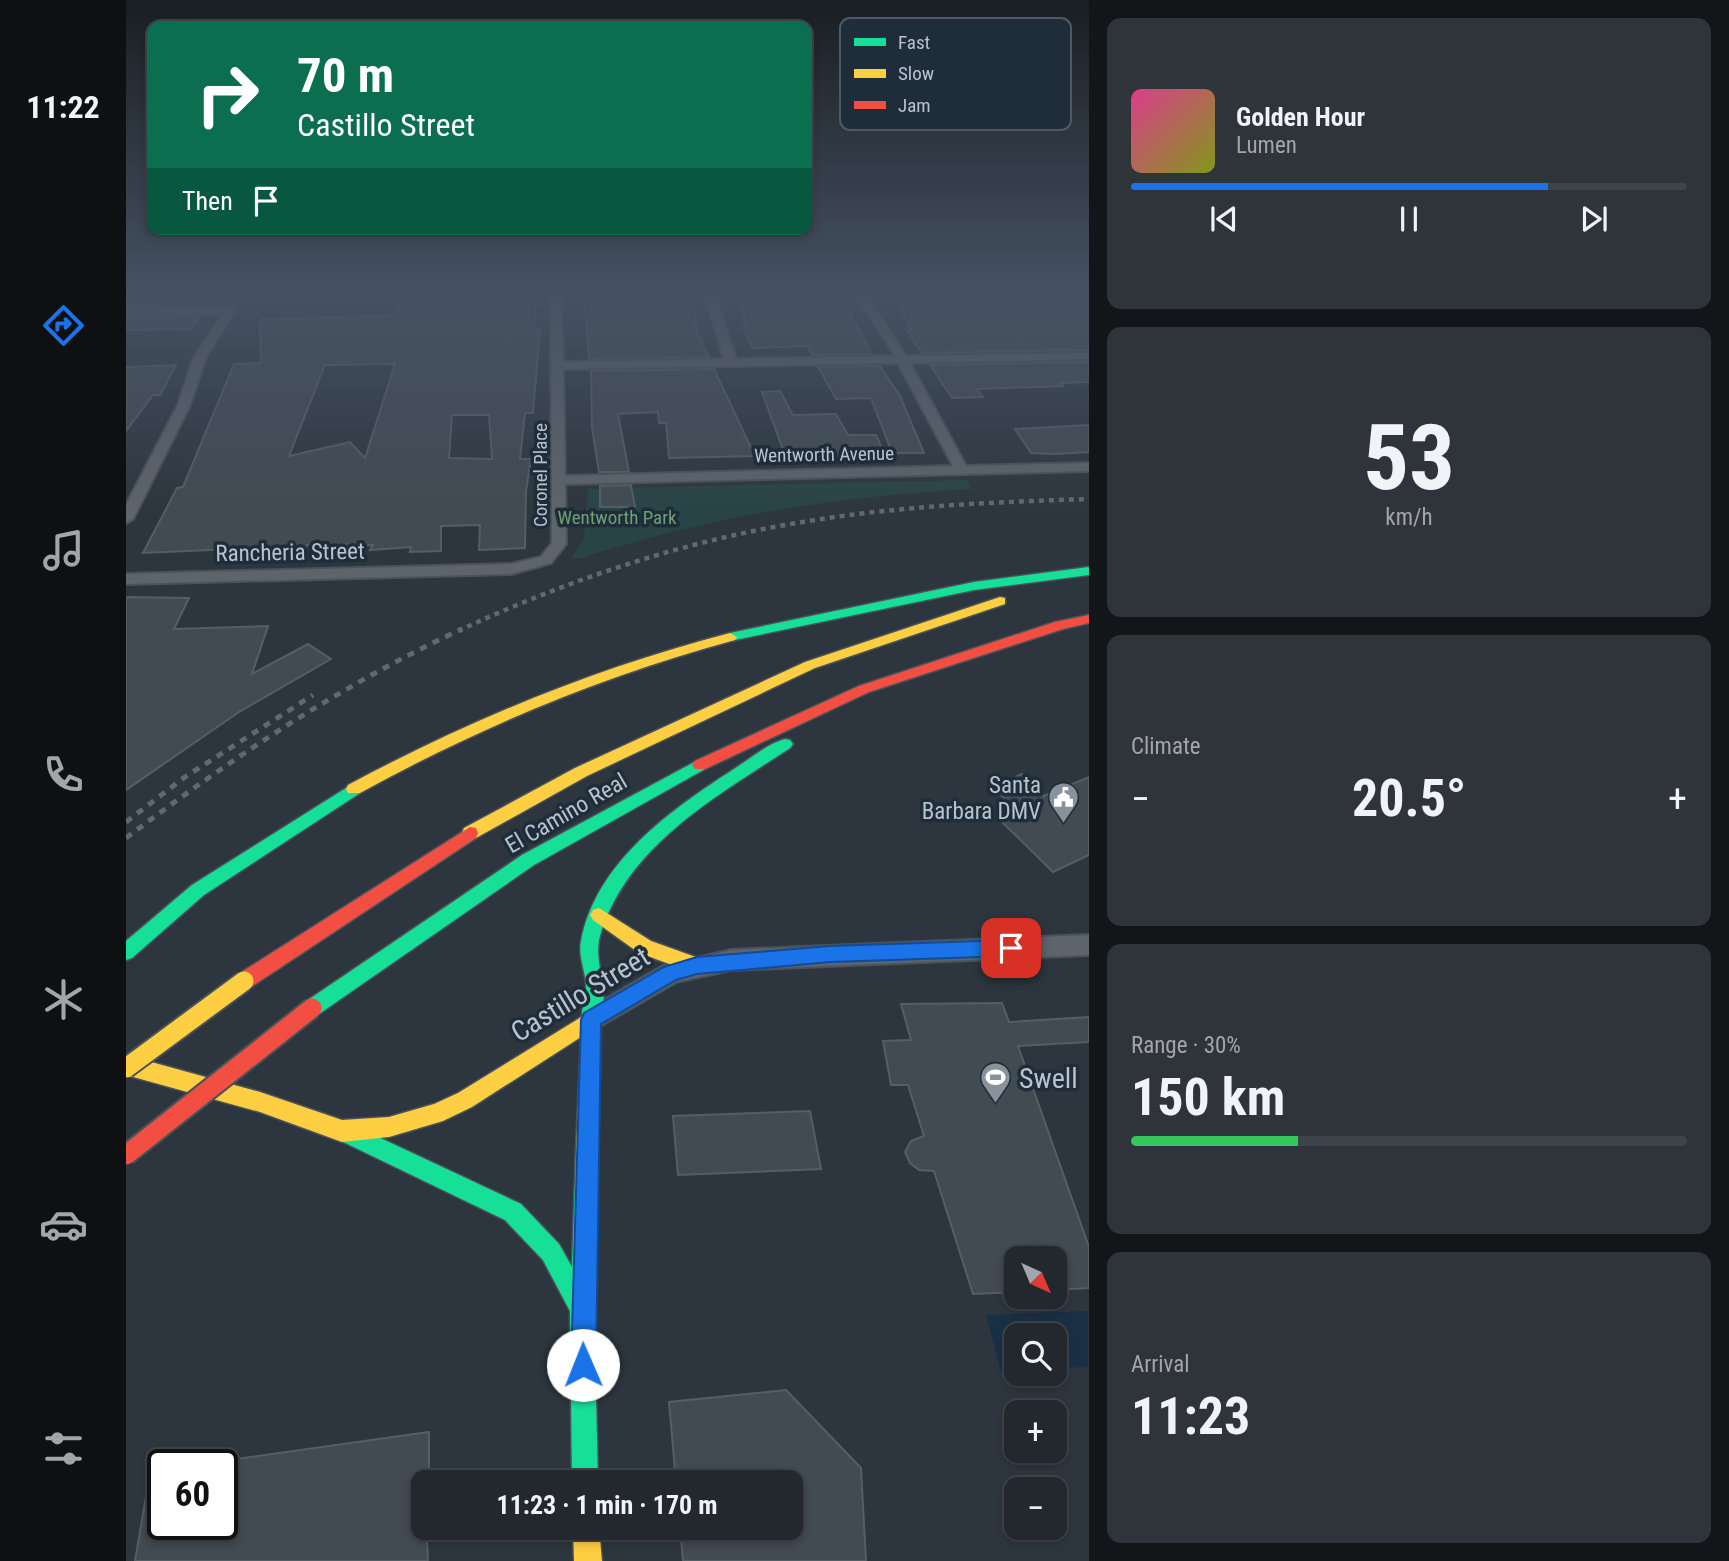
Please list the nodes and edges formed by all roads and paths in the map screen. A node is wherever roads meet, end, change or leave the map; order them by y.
1 (197, 366) edge
2 (558, 366) joint
3 (565, 366) edge
4 (904, 366) edge
5 (1088, 467) edge
6 (962, 471) junction
7 (560, 480) junction
8 (126, 519) edge
9 (1088, 570) edge
10 (456, 571) joint
11 (126, 579) edge
12 (1088, 580) edge
13 (1088, 619) edge
14 (864, 689) junction
15 (599, 915) junction
16 (1088, 945) edge
17 (126, 953) edge
18 (697, 966) junction
19 (591, 1020) junction
20 (126, 1066) edge
21 (342, 1131) junction
22 (126, 1155) edge
23 (582, 1311) junction
24 (585, 1470) edge
25 (587, 1540) edge
26 (588, 1561) edge

1 - 8 street
2 - 3 street
2 - 7 street, Coronel Place
4 - 6 street
5 - 6 street, Wentworth Avenue
6 - 7 street, Wentworth Avenue
7 - 10 street, Coronel Place
9 - 17 main road
10 - 11 street, Rancheria Street
12 - 20 main road, El Camino Real, bridge
13 - 14 main road, El Camino Real
14 - 15 main road
14 - 22 main road, El Camino Real, bridge
15 - 18 main road
15 - 19 main road
16 - 18 street, Castillo Street
18 - 19 street, Castillo Street
19 - 21 main road, Castillo Street
19 - 23 main road
20 - 21 main road, Castillo Street
21 - 23 main road
23 - 24 main road
25 - 26 main road

